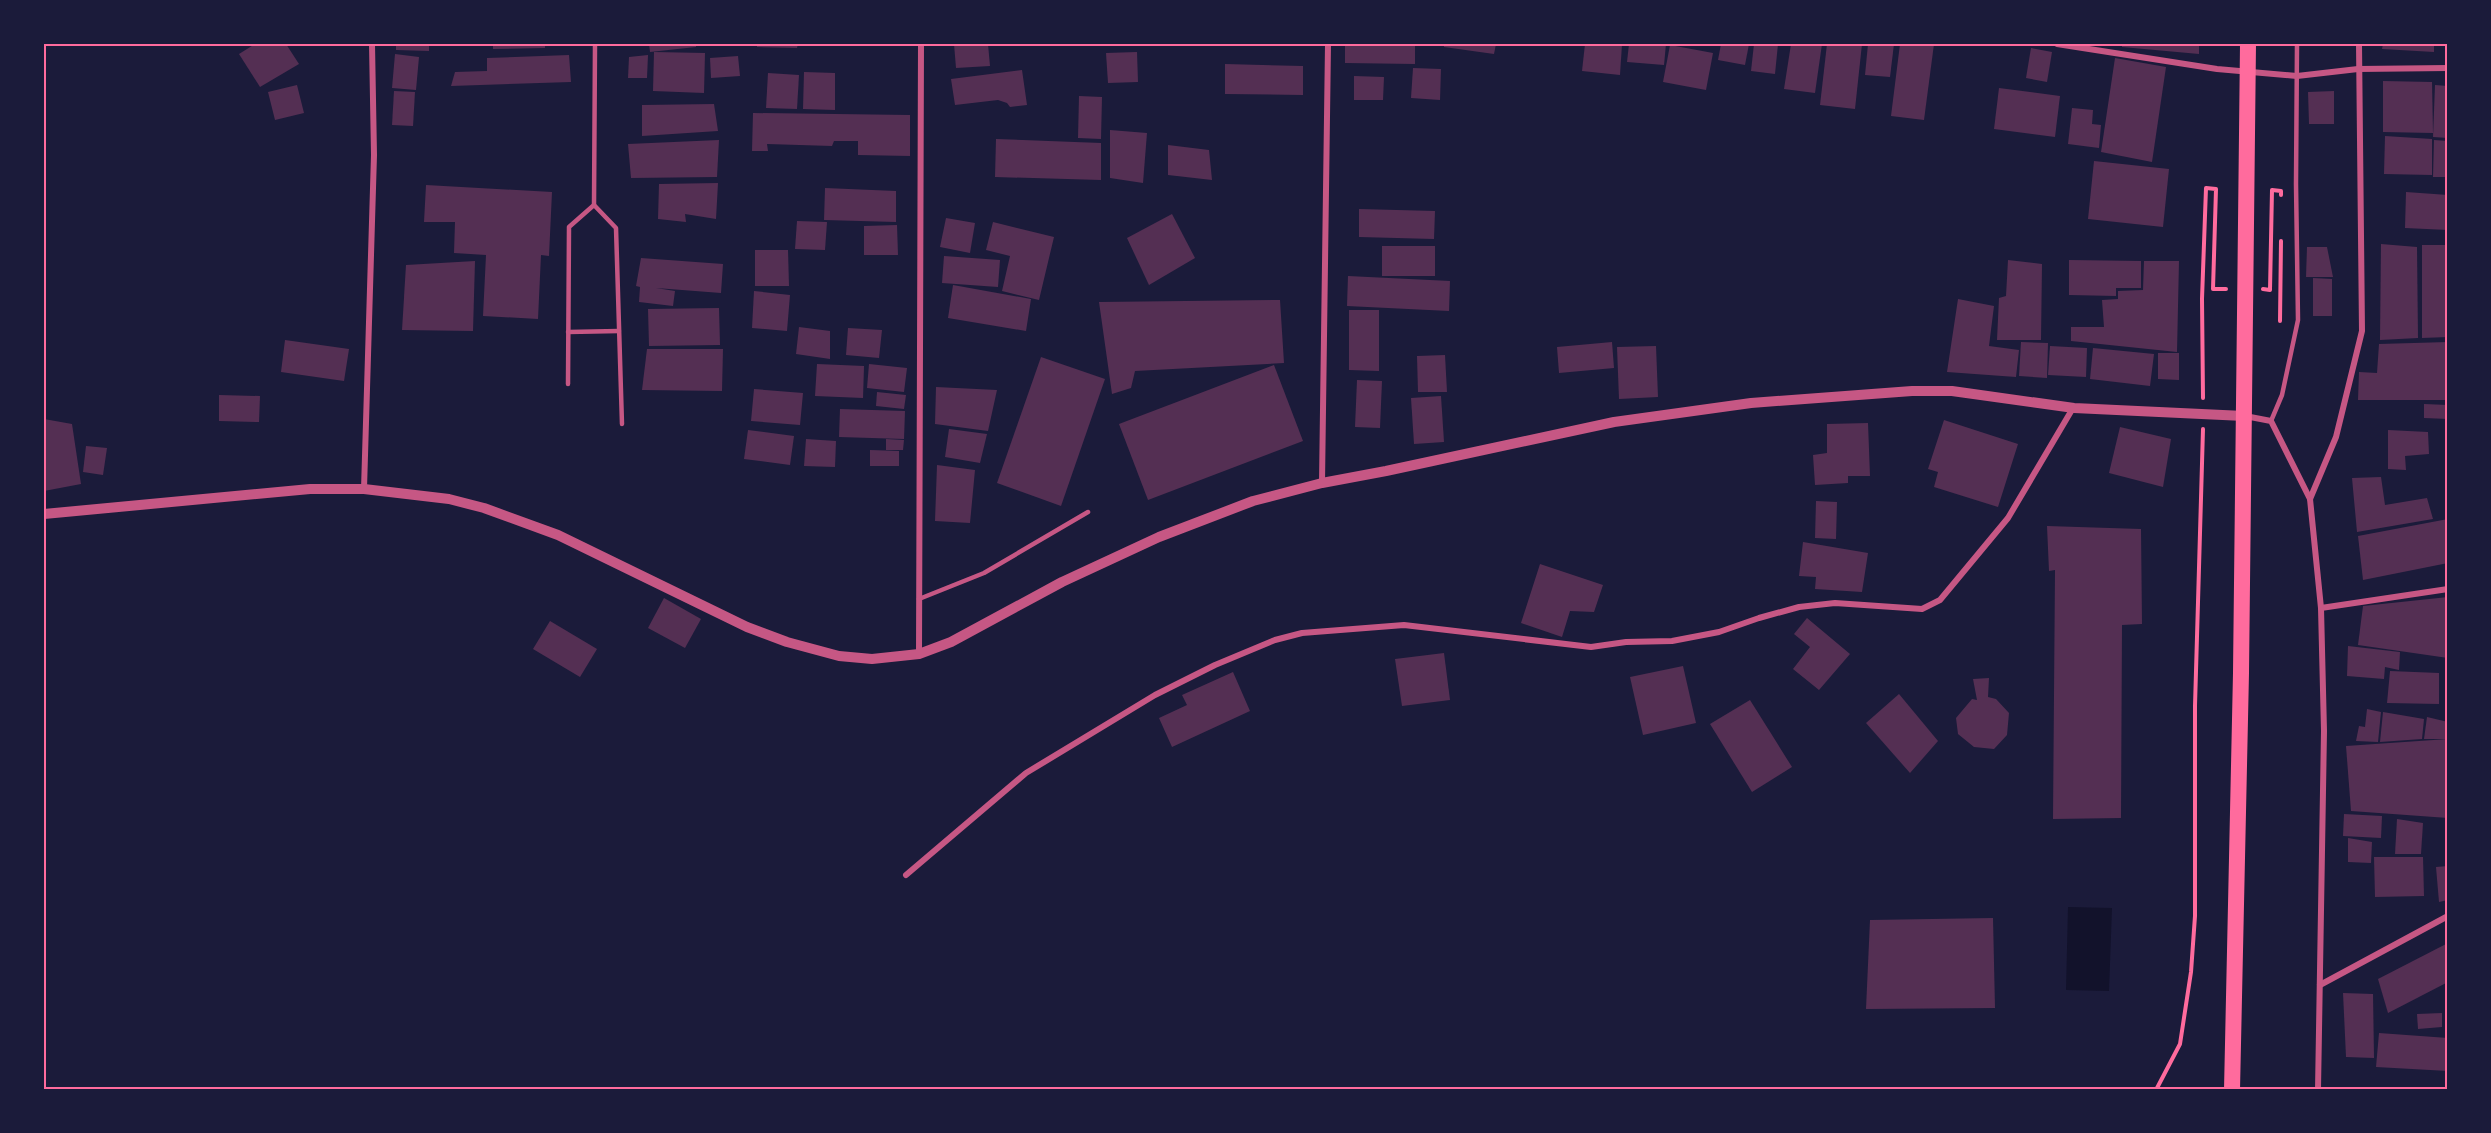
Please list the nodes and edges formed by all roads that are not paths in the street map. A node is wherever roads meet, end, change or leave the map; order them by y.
1 (372, 44) edge
2 (595, 44) edge
3 (921, 44) edge
4 (1328, 44) edge
5 (2057, 44) edge
6 (2248, 44) edge
7 (2297, 44) edge
8 (2359, 44) edge
9 (2448, 68) edge
10 (2358, 69) junction
11 (2248, 71) junction
12 (2297, 76) junction
13 (594, 205) junction
14 (619, 331) junction
15 (568, 332) junction
16 (568, 384) dead end
17 (2074, 408) junction
18 (2244, 416) junction
19 (2271, 421) junction
20 (622, 424) dead end
21 (1322, 483) junction
22 (364, 489) junction
23 (2310, 499) junction
24 (1089, 512) dead end
25 (44, 514) edge
26 (2448, 589) edge
27 (919, 599) junction
28 (2321, 608) junction
29 (919, 654) junction
30 (906, 874) dead end
31 (2448, 916) edge
32 (2320, 985) junction
33 (2232, 1089) edge
34 (2318, 1089) edge

1 - 22 street
2 - 13 lane
3 - 27 street
4 - 21 street
5 - 11 street
6 - 11 highway
7 - 12 lane
8 - 10 street
9 - 10 street
10 - 12 street
10 - 23 street
11 - 12 street
11 - 18 highway
12 - 19 lane
13 - 14 lane
13 - 15 lane
14 - 15 lane
14 - 20 lane
15 - 16 lane
17 - 18 street
17 - 21 street
17 - 30 street
18 - 19 street
18 - 33 highway
19 - 23 street
21 - 29 street
22 - 25 street
22 - 29 street
23 - 28 street
24 - 27 lane
26 - 28 street
27 - 29 street
28 - 32 street
31 - 32 street
32 - 34 street

